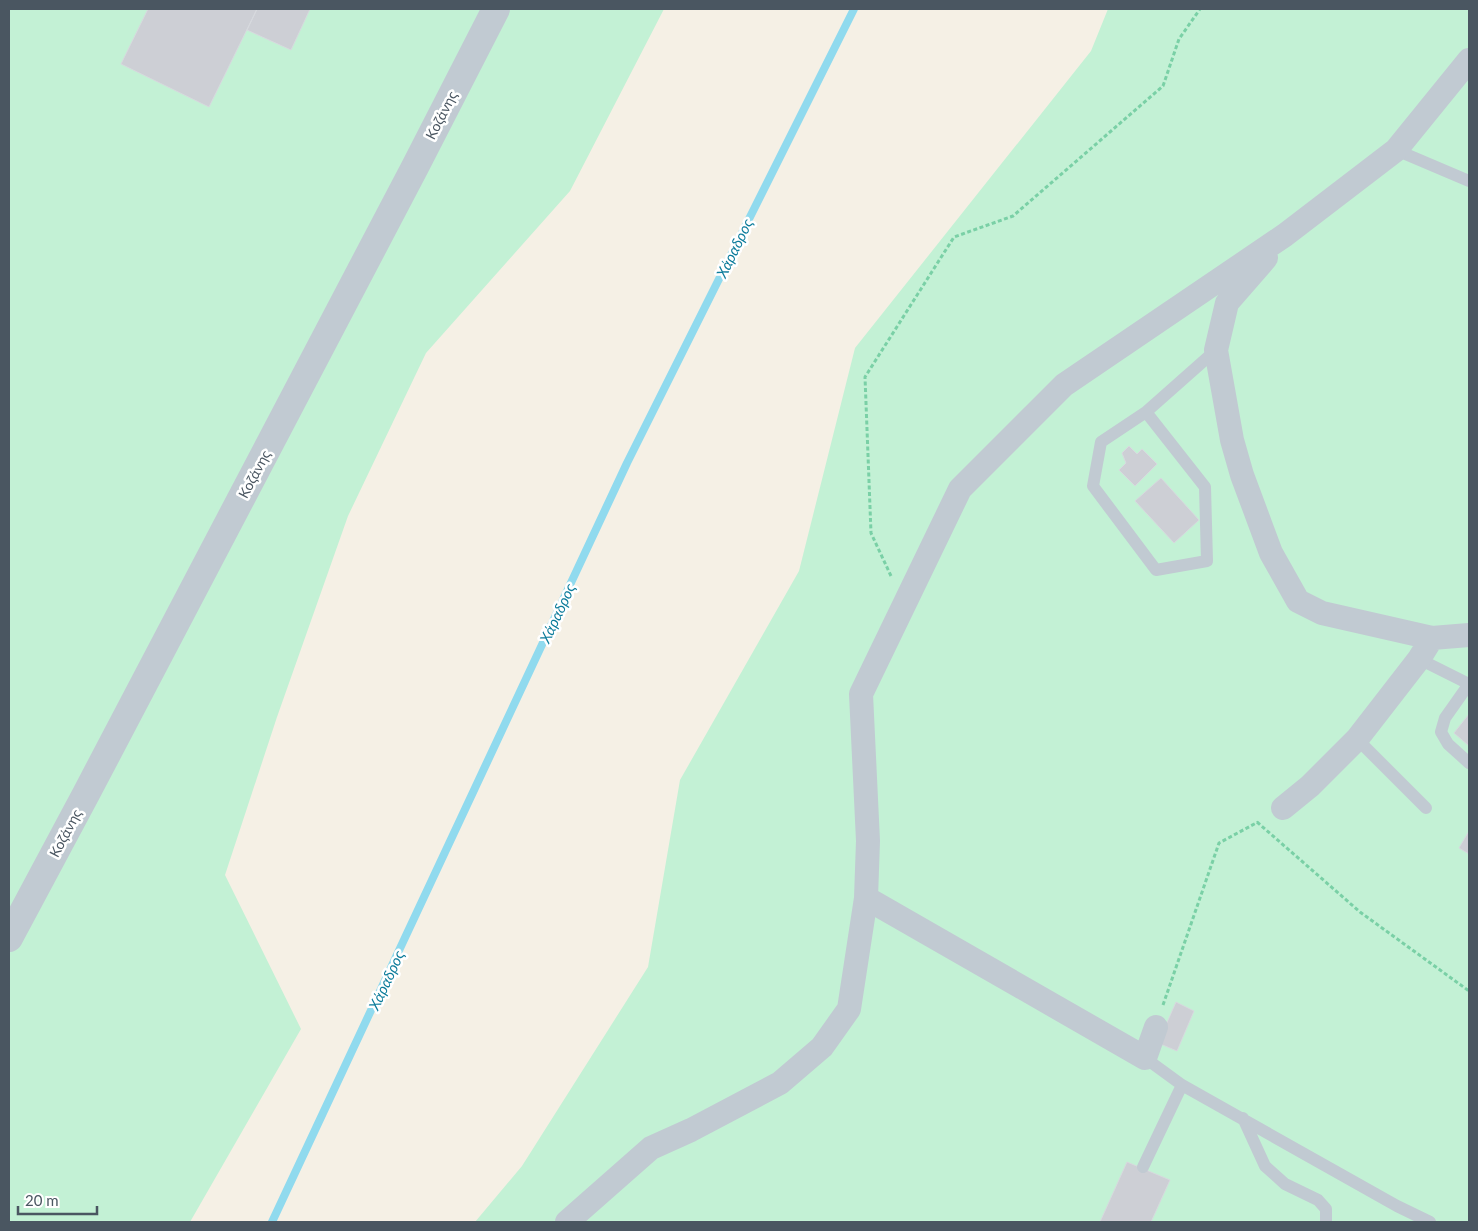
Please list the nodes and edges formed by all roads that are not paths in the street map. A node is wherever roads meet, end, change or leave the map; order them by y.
1 (496, 9) edge
2 (1469, 60) edge
3 (1396, 150) junction
4 (1469, 181) edge
5 (1285, 235) junction
6 (1216, 350) junction
7 (1146, 412) junction
8 (1469, 635) edge
9 (1432, 638) junction
10 (1419, 658) junction
11 (1469, 684) edge
12 (1357, 739) junction
13 (1469, 764) edge
14 (1283, 808) road end
15 (1426, 808) dead end
16 (866, 898) junction
17 (9, 938) edge
18 (1156, 1027) road end
19 (1145, 1058) junction
20 (1182, 1085) junction
21 (1242, 1118) junction
22 (1143, 1167) dead end
23 (567, 1222) edge
24 (1326, 1222) edge
25 (1430, 1222) edge

1 - 17 street, Κοζάνης
2 - 3 street
3 - 4 lane
3 - 5 street
5 - 6 street
5 - 16 street
6 - 7 lane
6 - 9 street
7 - 7 lane
8 - 9 street
9 - 10 street
10 - 11 lane
10 - 12 street
11 - 13 lane
12 - 14 street
12 - 15 lane
16 - 19 street
16 - 23 street
18 - 19 street
19 - 20 lane
20 - 21 lane
20 - 22 lane
21 - 24 lane
21 - 25 lane

